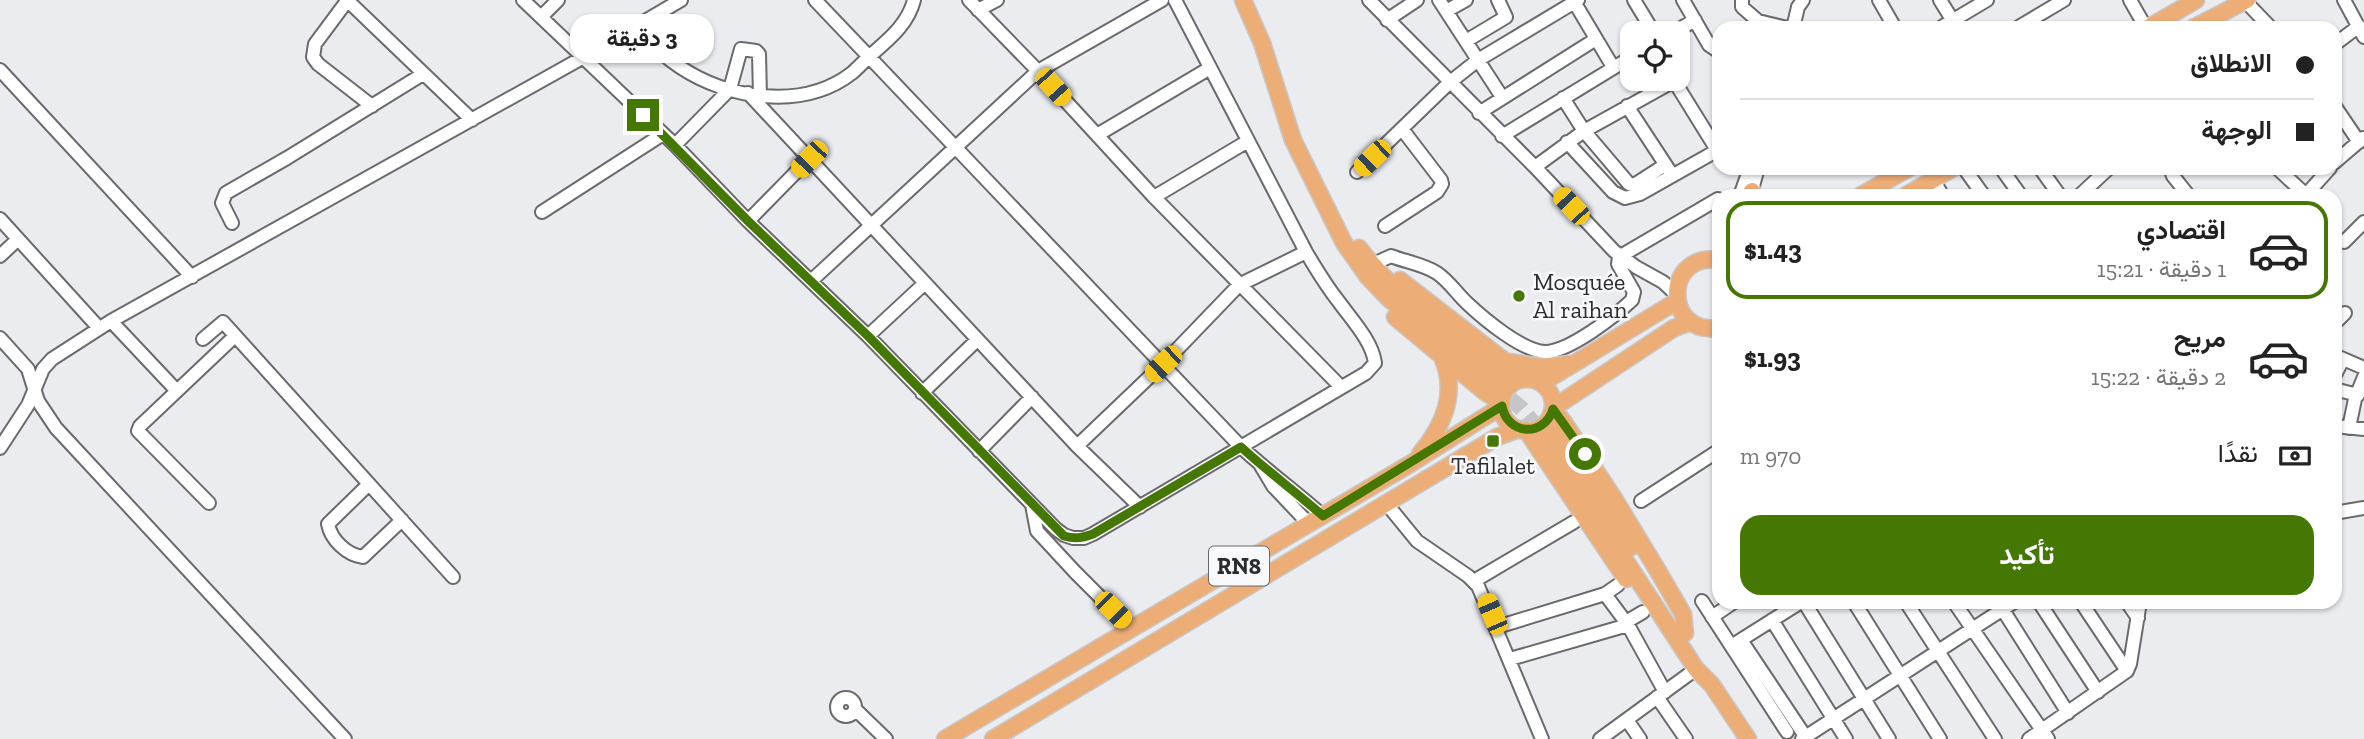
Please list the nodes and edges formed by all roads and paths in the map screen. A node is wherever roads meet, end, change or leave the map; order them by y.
1 (347, 0) edge
2 (523, 0) edge
3 (558, 0) edge
4 (815, 0) edge
5 (914, 0) edge
6 (997, 0) edge
7 (1162, 0) edge
8 (1175, 0) edge
9 (1243, 0) edge
10 (1369, 0) edge
11 (1417, 0) edge
12 (1465, 0) edge
13 (1498, 0) edge
14 (1634, 0) edge
15 (1742, 0) edge
16 (1879, 0) edge
17 (1940, 0) edge
18 (1987, 0) edge
19 (2064, 0) edge
20 (2130, 0) edge
21 (2196, 0) edge
22 (2344, 0) edge
23 (1575, 1) edge
24 (2246, 1) edge
25 (672, 2) edge
26 (1689, 2) edge
27 (1799, 2) edge
28 (973, 5) edge
29 (1443, 5) edge
30 (541, 17) junction
31 (1387, 20) junction
32 (1695, 20) junction
33 (1647, 21) edge
34 (1761, 21) edge
35 (1795, 21) edge
36 (1891, 21) edge
37 (1953, 21) joint
38 (2029, 21) edge
39 (2143, 21) edge
40 (2159, 21) edge
41 (2207, 21) edge
42 (2265, 21) edge
43 (1690, 23) edge
44 (637, 26) junction
45 (2361, 32) edge
46 (1596, 39) junction
47 (1466, 41) junction
48 (2342, 41) edge
49 (1712, 48) edge
50 (869, 57) junction
51 (582, 58) junction
52 (1478, 60) junction
53 (1620, 64) edge
54 (1614, 67) junction
55 (1210, 68) junction
56 (0, 70) edge
57 (1038, 71) junction
58 (423, 74) junction
59 (1449, 83) junction
60 (730, 89) junction
61 (1654, 91) edge
62 (1681, 91) edge
63 (754, 94) junction
64 (1502, 97) junction
65 (1563, 98) junction
66 (372, 106) junction
67 (1627, 106) junction
68 (1479, 113) junction
69 (2342, 116) edge
70 (472, 120) junction
71 (1402, 129) junction
72 (1584, 131) junction
73 (663, 134) junction
74 (1097, 135) junction
75 (1502, 136) junction
76 (1712, 140) edge
77 (2362, 140) edge
78 (1248, 141) junction
79 (1567, 142) junction
80 (675, 145) junction
81 (955, 146) junction
82 (1712, 152) edge
83 (2342, 155) edge
84 (809, 159) junction
85 (1535, 167) junction
86 (1669, 170) junction
87 (1357, 172) dead end
88 (1897, 175) edge
89 (1941, 175) edge
90 (2102, 175) edge
91 (2173, 175) edge
92 (2285, 175) edge
93 (2323, 175) edge
94 (1933, 180) junction
95 (1872, 189) edge
96 (1917, 189) edge
97 (1939, 189) edge
98 (2086, 189) edge
99 (2183, 189) edge
100 (2300, 189) edge
101 (2311, 189) edge
102 (1154, 197) junction
103 (1712, 202) edge
104 (542, 212) dead end
105 (0, 219) edge
106 (748, 221) junction
107 (2364, 222) edge
108 (232, 223) dead end
109 (872, 223) junction
110 (1385, 226) dead end
111 (18, 239) junction
112 (2344, 242) dead end
113 (1355, 250) junction
114 (1306, 252) junction
115 (0, 256) edge
116 (1620, 256) junction
117 (1712, 257) edge
118 (1380, 261) junction
119 (1684, 272) junction
120 (1653, 275) junction
121 (192, 276) junction
122 (811, 281) junction
123 (925, 283) junction
124 (1239, 285) junction
125 (1676, 298) junction
126 (2345, 313) dead end
127 (2342, 316) edge
128 (1691, 322) junction
129 (105, 325) junction
130 (1712, 329) edge
131 (235, 336) junction
132 (868, 336) junction
133 (0, 338) edge
134 (203, 339) dead end
135 (977, 340) junction
136 (1442, 357) junction
137 (2342, 358) edge
138 (1501, 359) junction
139 (1582, 361) junction
140 (1163, 364) junction
141 (2364, 368) edge
142 (2364, 377) edge
143 (1497, 379) tunnel mouth
144 (1535, 381) junction
145 (1341, 387) junction
146 (35, 391) junction
147 (177, 391) junction
148 (2342, 391) edge
149 (922, 393) junction
150 (2358, 395) junction
151 (1032, 397) junction
152 (1502, 404) junction
153 (1553, 408) junction
154 (2342, 427) edge
155 (2349, 428) junction
156 (2364, 429) edge
157 (1522, 430) junction
158 (1551, 437) tunnel mouth
159 (1077, 446) junction
160 (1241, 447) junction
161 (0, 448) edge
162 (979, 451) junction
163 (1712, 455) edge
164 (1410, 464) junction
165 (1261, 465) junction
166 (369, 484) junction
167 (1641, 501) dead end
168 (209, 503) dead end
169 (1386, 503) junction
170 (1032, 505) junction
171 (1140, 507) junction
172 (2364, 508) edge
173 (2342, 512) edge
174 (1323, 516) junction
175 (402, 520) junction
176 (1574, 522) dead end
177 (1309, 524) junction
178 (453, 577) dead end
179 (1474, 581) junction
180 (1618, 585) dead end
181 (1605, 594) junction
182 (1702, 601) dead end
183 (1724, 609) edge
184 (1790, 609) edge
185 (1806, 609) edge
186 (1859, 609) edge
187 (1911, 609) edge
188 (1959, 609) edge
189 (1998, 609) edge
190 (2008, 609) edge
191 (2044, 609) edge
192 (2086, 609) edge
193 (2132, 609) edge
194 (2139, 609) edge
195 (1643, 612) dead end
196 (1712, 617) junction
197 (2138, 618) junction
198 (1772, 620) junction
199 (1627, 624) junction
200 (1497, 627) junction
201 (1132, 629) junction
202 (1972, 629) junction
203 (1682, 637) junction
204 (1737, 643) junction
205 (1939, 651) junction
206 (1510, 659) junction
207 (1696, 669) junction
208 (2127, 671) junction
209 (1902, 676) junction
210 (1712, 685) junction
211 (2098, 692) junction
212 (1661, 694) junction
213 (1864, 700) junction
214 (2068, 713) junction
215 (1627, 720) junction
216 (1834, 720) junction
217 (1787, 732) dead end
218 (2045, 735) edge
219 (1805, 738) edge
220 (345, 739) edge
221 (875, 739) edge
222 (886, 739) edge
223 (945, 739) edge
224 (993, 739) edge
225 (1542, 739) edge
226 (1600, 739) edge
227 (1640, 739) edge
228 (1686, 739) edge
229 (1748, 739) edge
230 (1846, 739) edge
231 (1889, 739) edge
232 (1940, 739) edge
233 (1995, 739) edge
234 (2029, 739) edge

1 - 58 street
1 - 66 street
2 - 30 street
3 - 30 street
4 - 50 street
5 - 50 street
6 - 28 street
7 - 57 street
8 - 55 street
9 - 113 main road
10 - 31 street
11 - 31 street
12 - 29 street
13 - 47 street
14 - 33 street
15 - 34 street
16 - 36 street
17 - 37 street
18 - 37 street
19 - 38 street
20 - 39 street
21 - 40 main road
22 - 45 street
23 - 46 street
23 - 52 street
24 - 41 main road
24 - 42 street
25 - 44 street
26 - 32 street
27 - 35 street
28 - 57 street
29 - 47 street
30 - 51 street
31 - 59 street
32 - 43 street
32 - 49 street
44 - 51 street
44 - 60 street
45 - 48 street
46 - 54 street
46 - 64 street
47 - 52 street
50 - 63 street
50 - 81 street
51 - 70 street
51 - 73 street
52 - 59 street
52 - 64 street
53 - 54 street
54 - 65 street
55 - 74 street
55 - 78 street
56 - 121 street
57 - 74 street
57 - 81 street
58 - 66 street
58 - 70 street
59 - 68 street
59 - 71 street
60 - 63 street
60 - 63 street
60 - 80 street
61 - 67 street
62 - 76 street
63 - 84 street
64 - 68 street
65 - 72 street
65 - 75 street
66 - 108 street
67 - 72 street
67 - 86 street
68 - 75 street
69 - 77 street
70 - 121 street
71 - 87 street
71 - 110 street
72 - 79 street
72 - 86 street
73 - 80 street
73 - 104 street
74 - 102 street
75 - 85 street
77 - 83 street
78 - 102 street
78 - 114 street
79 - 85 street
79 - 86 street
80 - 106 street
81 - 109 street
81 - 140 street
82 - 86 street
84 - 106 street
84 - 109 street
85 - 116 street
88 - 95 main road
89 - 94 main road
90 - 98 street
91 - 99 street
92 - 100 street
93 - 101 street
94 - 96 main road
94 - 97 street
102 - 124 street
103 - 116 street
105 - 111 street
106 - 122 street
107 - 112 street
109 - 122 street
109 - 123 street
111 - 115 street
111 - 129 street
113 - 118 main road
113 - 136 main road
113 - 143 main road
114 - 124 street
114 - 145 street
116 - 118 street
116 - 120 street
117 - 119 main road
118 - 138 main road
119 - 120 street
119 - 125 main road
120 - 125 street
121 - 129 street
122 - 132 street
123 - 132 street
123 - 135 street
124 - 140 street
124 - 145 street
125 - 128 main road
125 - 139 main road
126 - 127 street
128 - 130 main road
128 - 153 main road
129 - 146 street
129 - 147 street
131 - 134 street
131 - 147 street
131 - 166 street
132 - 149 street
133 - 146 street
135 - 149 street
135 - 151 street
136 - 152 main road
136 - 164 main road
137 - 141 street
138 - 139 main road
138 - 144 main road
139 - 144 main road
140 - 159 street
140 - 160 street
142 - 150 street
144 - 152 main road
144 - 153 main road
145 - 160 street
146 - 161 street
146 - 220 street
147 - 168 street
148 - 150 street
149 - 162 street
150 - 155 street
151 - 159 street
151 - 162 street
152 - 157 main road
152 - 164 main road, RN8
153 - 157 main road
153 - 203 main road
154 - 155 street
155 - 156 street
157 - 169 main road, RN8
157 - 203 main road
158 - 203 main road
159 - 171 street
160 - 165 street
160 - 171 street
162 - 170 street
163 - 167 street
164 - 174 main road, RN8
165 - 174 street
165 - 177 street
166 - 175 street
166 - 175 street
169 - 179 street
169 - 224 main road, RN8
170 - 171 street
170 - 201 street
172 - 173 street
174 - 177 main road, RN8
175 - 178 street
176 - 179 street
177 - 201 main road, RN8
179 - 200 street
180 - 181 street
181 - 199 street
181 - 200 street
182 - 196 street
183 - 196 street
184 - 198 street
185 - 213 street
186 - 209 street
187 - 205 street
188 - 202 street
189 - 202 street
190 - 214 street
191 - 211 street
192 - 208 street
193 - 197 street
194 - 197 street
195 - 199 street
196 - 204 street
197 - 208 street
198 - 204 street
198 - 216 street
199 - 206 street
199 - 212 street
200 - 206 street
201 - 223 main road, RN8
202 - 205 street
202 - 218 street
203 - 207 main road
203 - 210 main road
204 - 217 street
204 - 219 street
205 - 209 street
205 - 233 street
206 - 225 street
207 - 210 main road
207 - 212 street
208 - 211 street
209 - 213 street
209 - 232 street
210 - 229 main road
211 - 214 street
212 - 215 street
212 - 228 street
213 - 216 street
213 - 231 street
214 - 218 street
215 - 226 street
215 - 227 street
216 - 219 street
216 - 230 street
218 - 234 street
221 - 222 street

